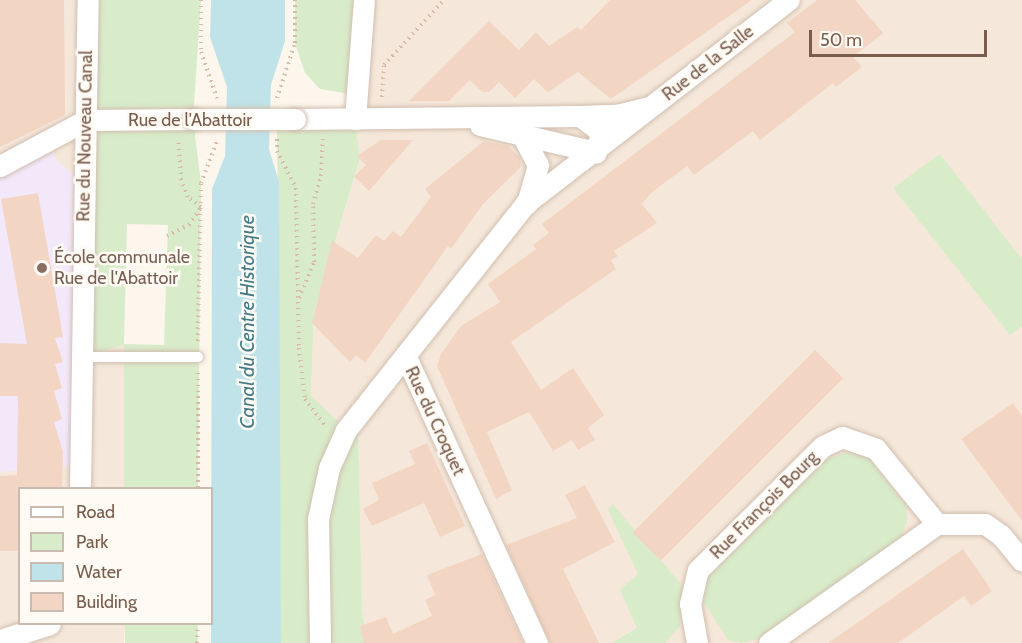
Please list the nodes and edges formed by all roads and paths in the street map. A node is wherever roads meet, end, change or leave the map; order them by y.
1 (88, 0) edge
2 (201, 0) edge
3 (295, 0) edge
4 (364, 0) edge
5 (444, 0) edge
6 (789, 0) edge
7 (277, 105) dead end
8 (655, 105) junction
9 (217, 112) dead end
10 (580, 116) junction
11 (324, 119) junction
12 (355, 119) junction
13 (381, 119) junction
14 (456, 119) junction
15 (86, 120) junction
16 (172, 120) junction
17 (286, 123) junction
18 (217, 134) dead end
19 (522, 135) junction
20 (596, 152) junction
21 (0, 166) edge
22 (526, 203) junction
23 (201, 207) junction
24 (167, 236) dead end
25 (297, 301) junction
26 (81, 357) junction
27 (198, 357) junction
28 (406, 357) junction
29 (338, 443) junction
30 (80, 487) edge
31 (198, 487) edge
32 (937, 524) junction
33 (1022, 561) edge
34 (47, 625) edge
35 (198, 625) edge
36 (0, 640) edge
37 (198, 643) edge
38 (320, 643) edge
39 (537, 643) edge
40 (697, 643) edge
41 (769, 643) edge

1 - 15 street, Rue du Nouveau Canal
2 - 9 path
3 - 7 path
4 - 12 street
5 - 13 path
6 - 8 street, Rue de la Salle
8 - 10 street, Rue de la Salle
8 - 20 street, Rue de la Salle
10 - 14 street, Rue de la Salle
10 - 20 street
11 - 12 street, Rue de la Salle
11 - 17 street, Rue de la Salle
11 - 25 path
12 - 13 street, Rue de la Salle
13 - 14 street, Rue de la Salle
14 - 19 street, Rue de la Salle
15 - 16 street, Rue de l'Abattoir
15 - 21 street
15 - 26 street, Rue du Nouveau Canal
16 - 17 street, Rue de l'Abattoir, bridge
16 - 23 path
17 - 25 path
18 - 23 path
19 - 20 street, Rue de la Salle
19 - 22 street
20 - 22 street, Rue du Croquet
22 - 28 street, Rue du Croquet
23 - 24 path
23 - 27 path
25 - 29 path
26 - 27 lane
26 - 30 street, Rue du Nouveau Canal
27 - 31 path
28 - 29 street
28 - 39 street, Rue du Croquet
29 - 38 street
32 - 33 street
32 - 40 street, Rue François Bourg
32 - 41 street
34 - 36 street
35 - 37 path

